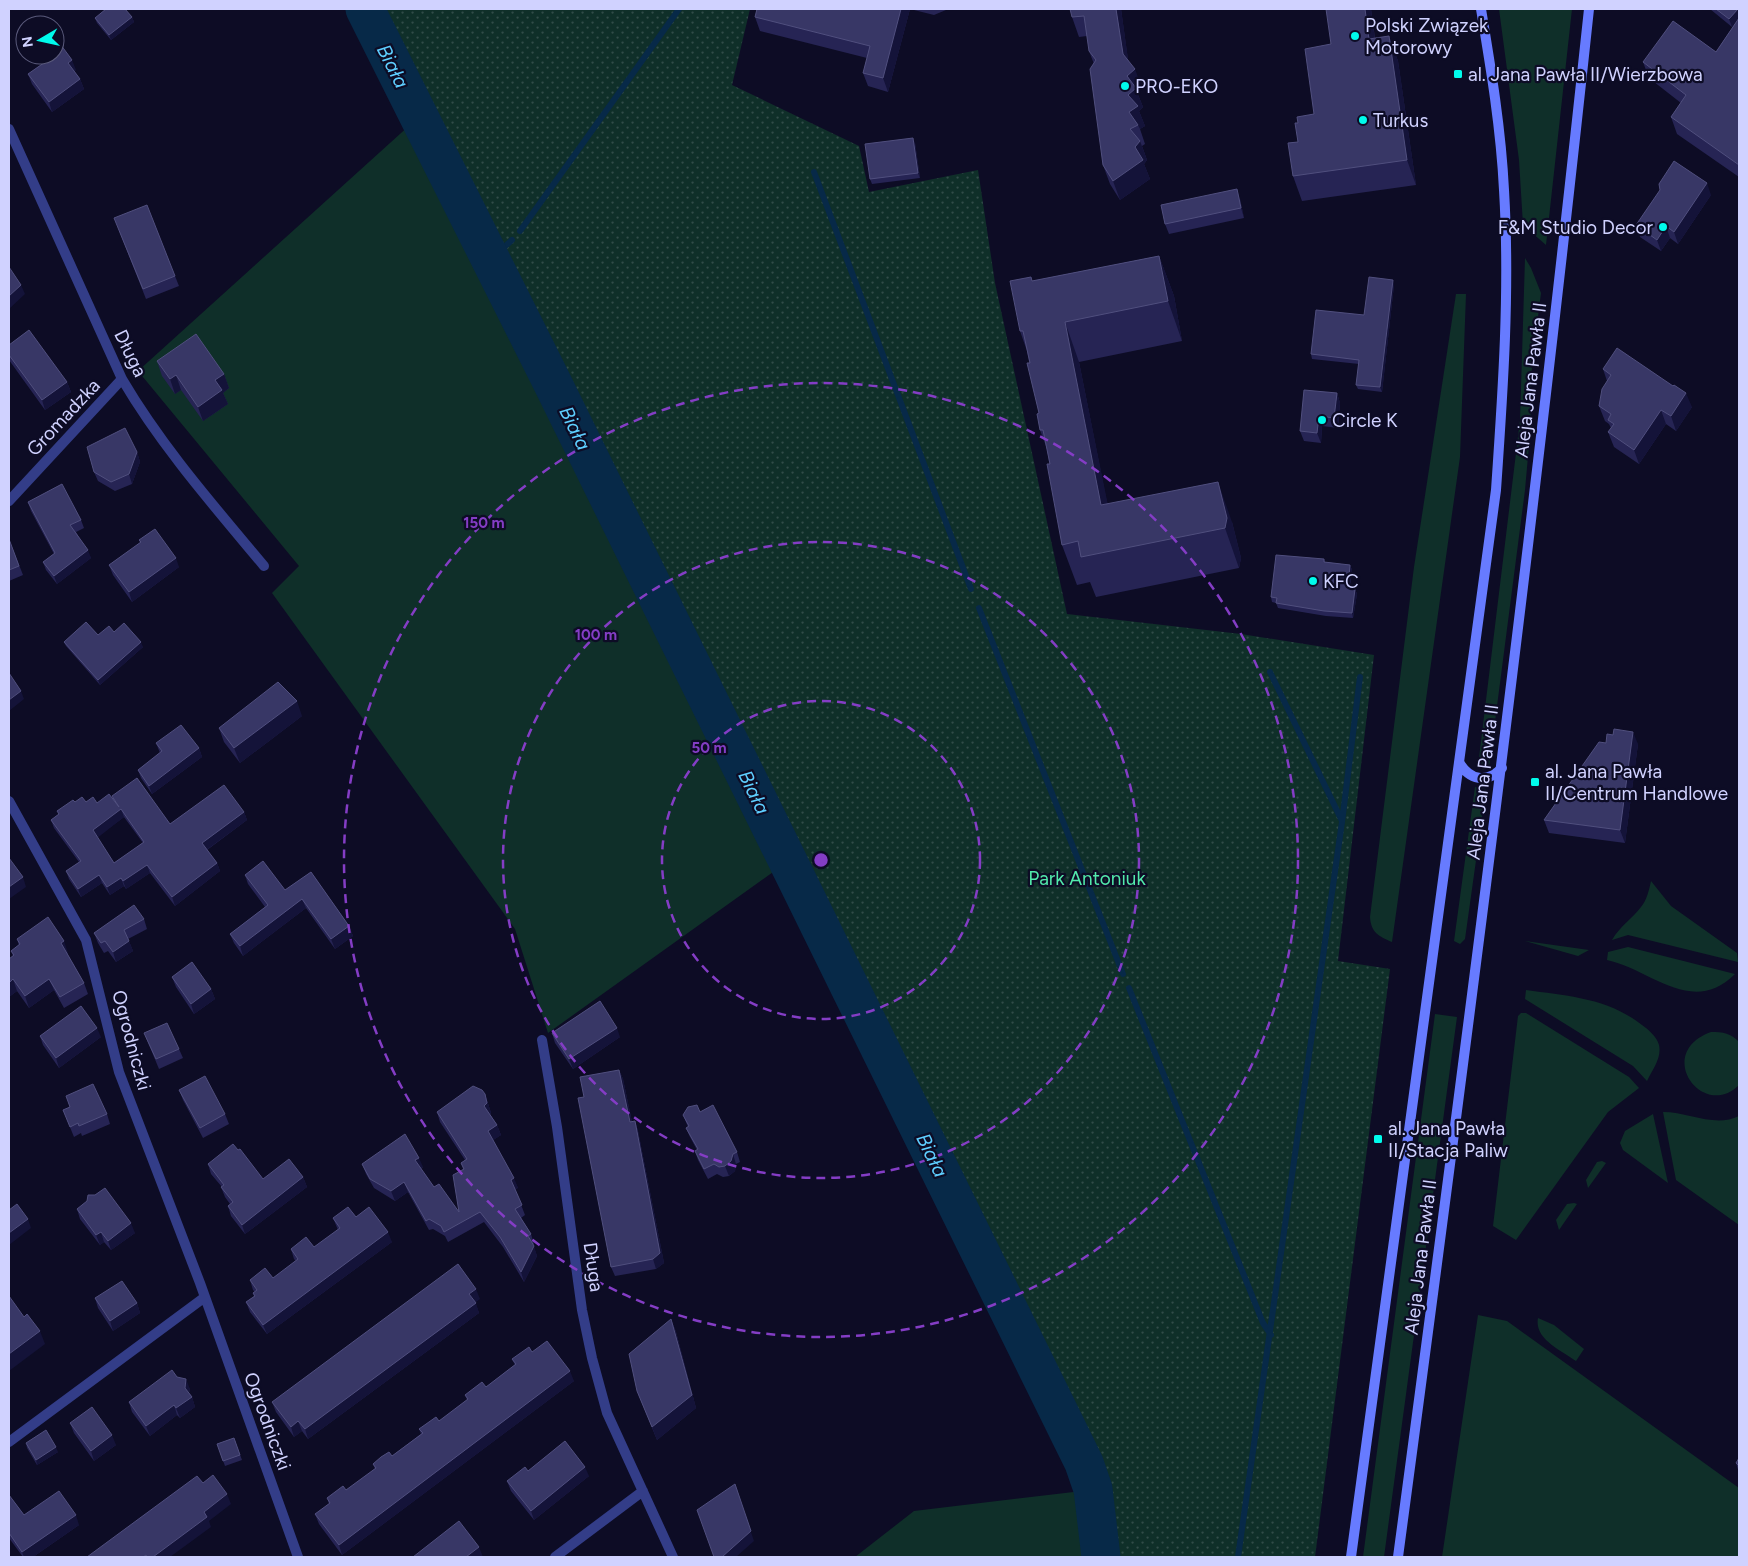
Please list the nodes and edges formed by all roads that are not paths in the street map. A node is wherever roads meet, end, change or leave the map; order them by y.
1 (1482, 9) edge
2 (1589, 9) edge
3 (9, 129) edge
4 (122, 379) junction
5 (9, 501) edge
6 (264, 566) dead end
7 (1458, 762) junction
8 (1502, 768) junction
9 (9, 801) edge
10 (542, 1040) dead end
11 (205, 1297) junction
12 (9, 1442) edge
13 (643, 1491) junction
14 (298, 1557) edge
15 (555, 1557) edge
16 (673, 1557) edge
17 (1351, 1557) edge
18 (1398, 1557) edge

1 - 7 main road, Aleja Jana Pawła II
2 - 8 main road, Aleja Jana Pawła II
3 - 4 street, Długa
4 - 5 street, Gromadzka
4 - 6 street, Długa
7 - 8 main road
7 - 17 main road, Aleja Jana Pawła II
8 - 18 main road, Aleja Jana Pawła II
9 - 11 street, Ogrodniczki
10 - 13 street, Długa
11 - 12 street
11 - 14 street, Ogrodniczki
13 - 15 street
13 - 16 street, Długa

